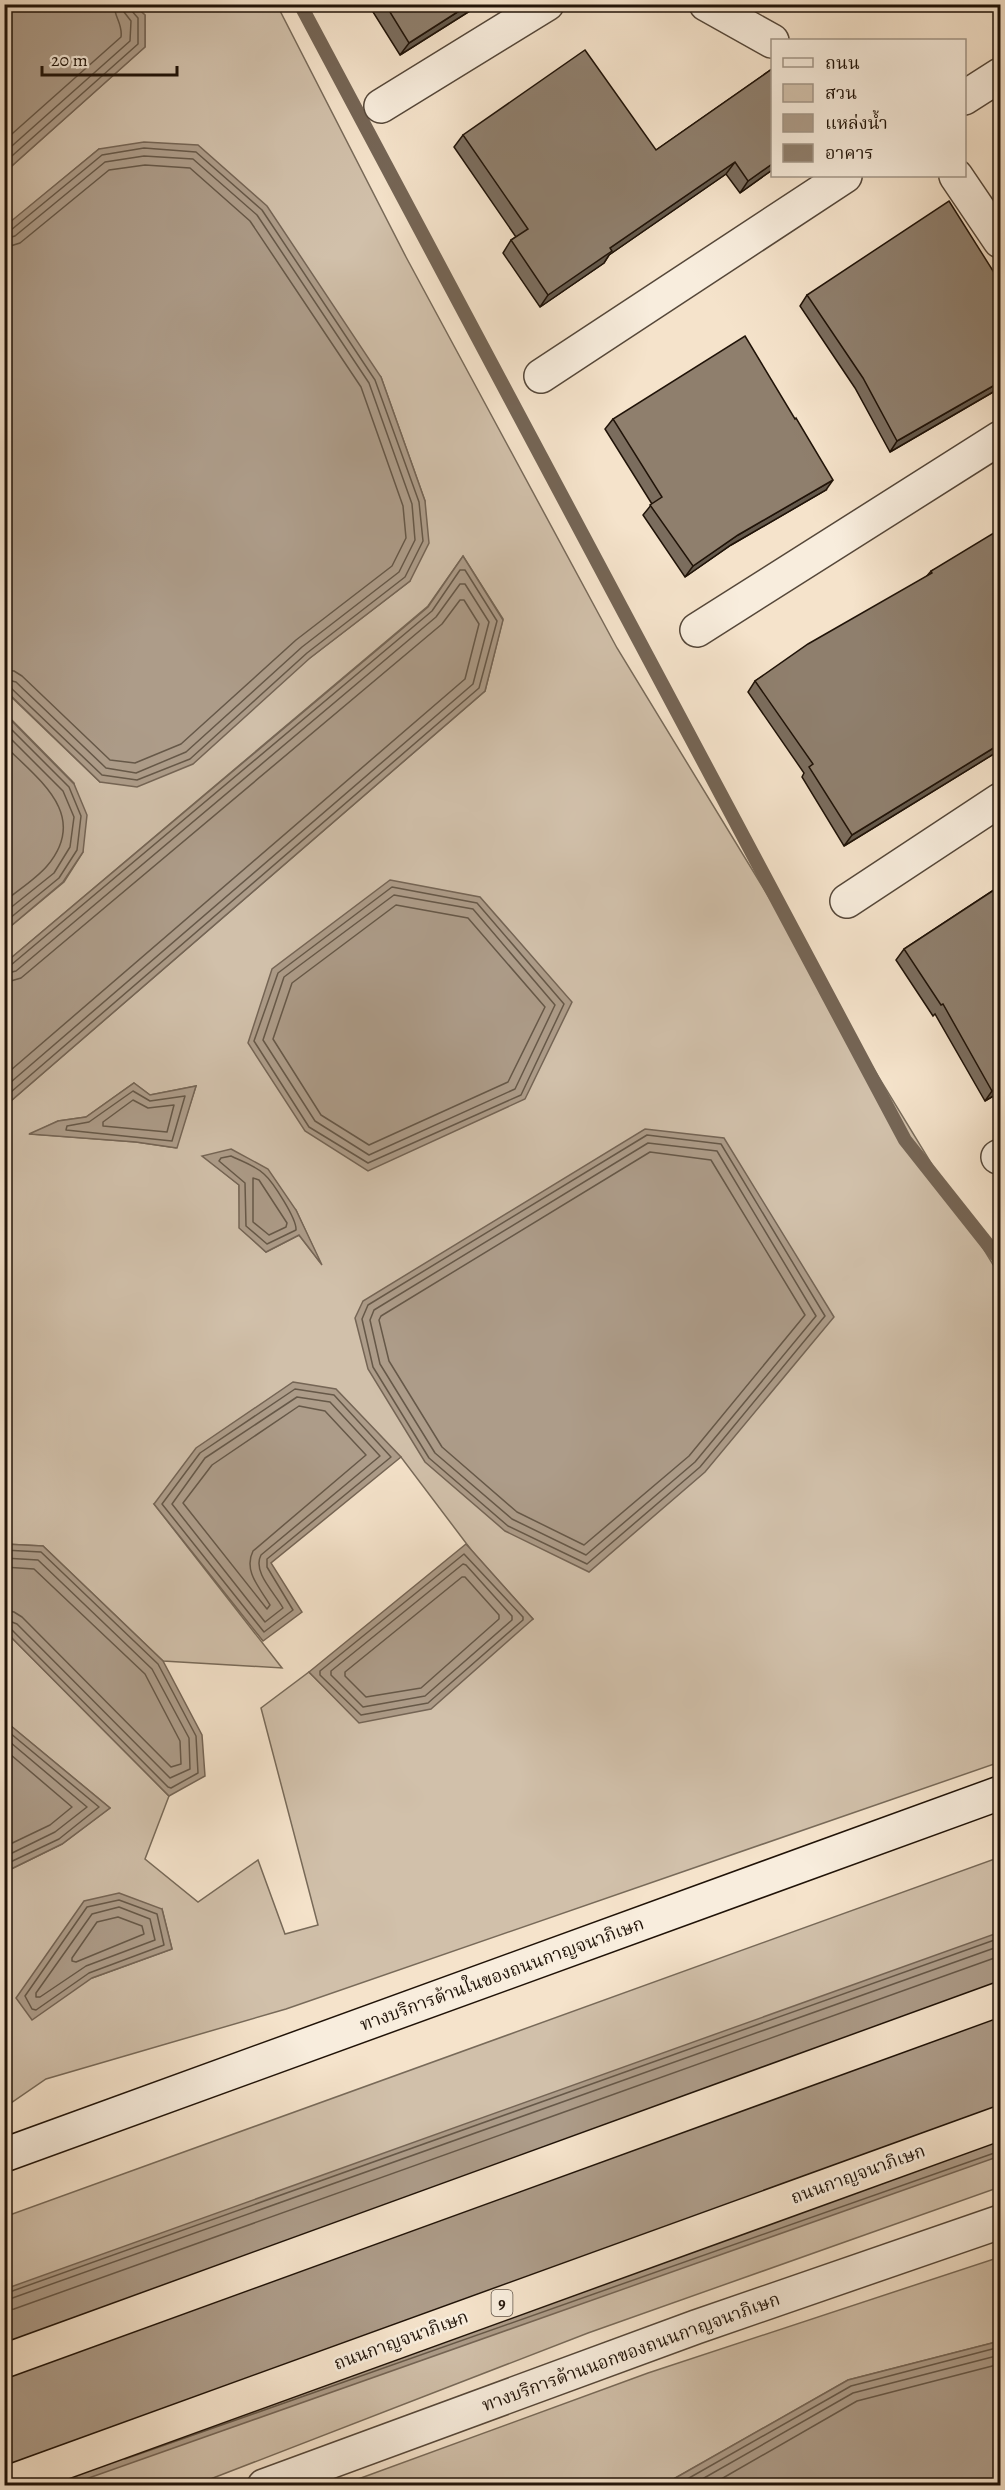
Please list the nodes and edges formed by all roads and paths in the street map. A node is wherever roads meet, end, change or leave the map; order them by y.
1 (547, 4) edge
2 (706, 4) edge
3 (771, 40) edge
4 (1000, 75) edge
5 (966, 97) edge
6 (381, 106) dead end
7 (843, 177) edge
8 (957, 177) edge
9 (1000, 242) edge
10 (541, 375) dead end
11 (1000, 438) edge
12 (697, 630) dead end
13 (1000, 800) edge
14 (847, 902) dead end
15 (1000, 1793) edge
16 (1000, 2000) edge
17 (1000, 2123) edge
18 (4, 2155) edge
19 (1000, 2222) edge
20 (4, 2361) edge
21 (4, 2484) edge
22 (264, 2486) edge

1 - 6 street
2 - 3 street
4 - 5 street
7 - 10 street
8 - 9 street
11 - 12 street
13 - 14 street
15 - 18 street, ทางบริการด้านในของถนนกาญจนาภิเษก
16 - 20 highway
17 - 21 highway, ถนนกาญจนาภิเษก / 9
19 - 22 street, ทางบริการด้านนอกของถนนกาญจนาภิเษก

